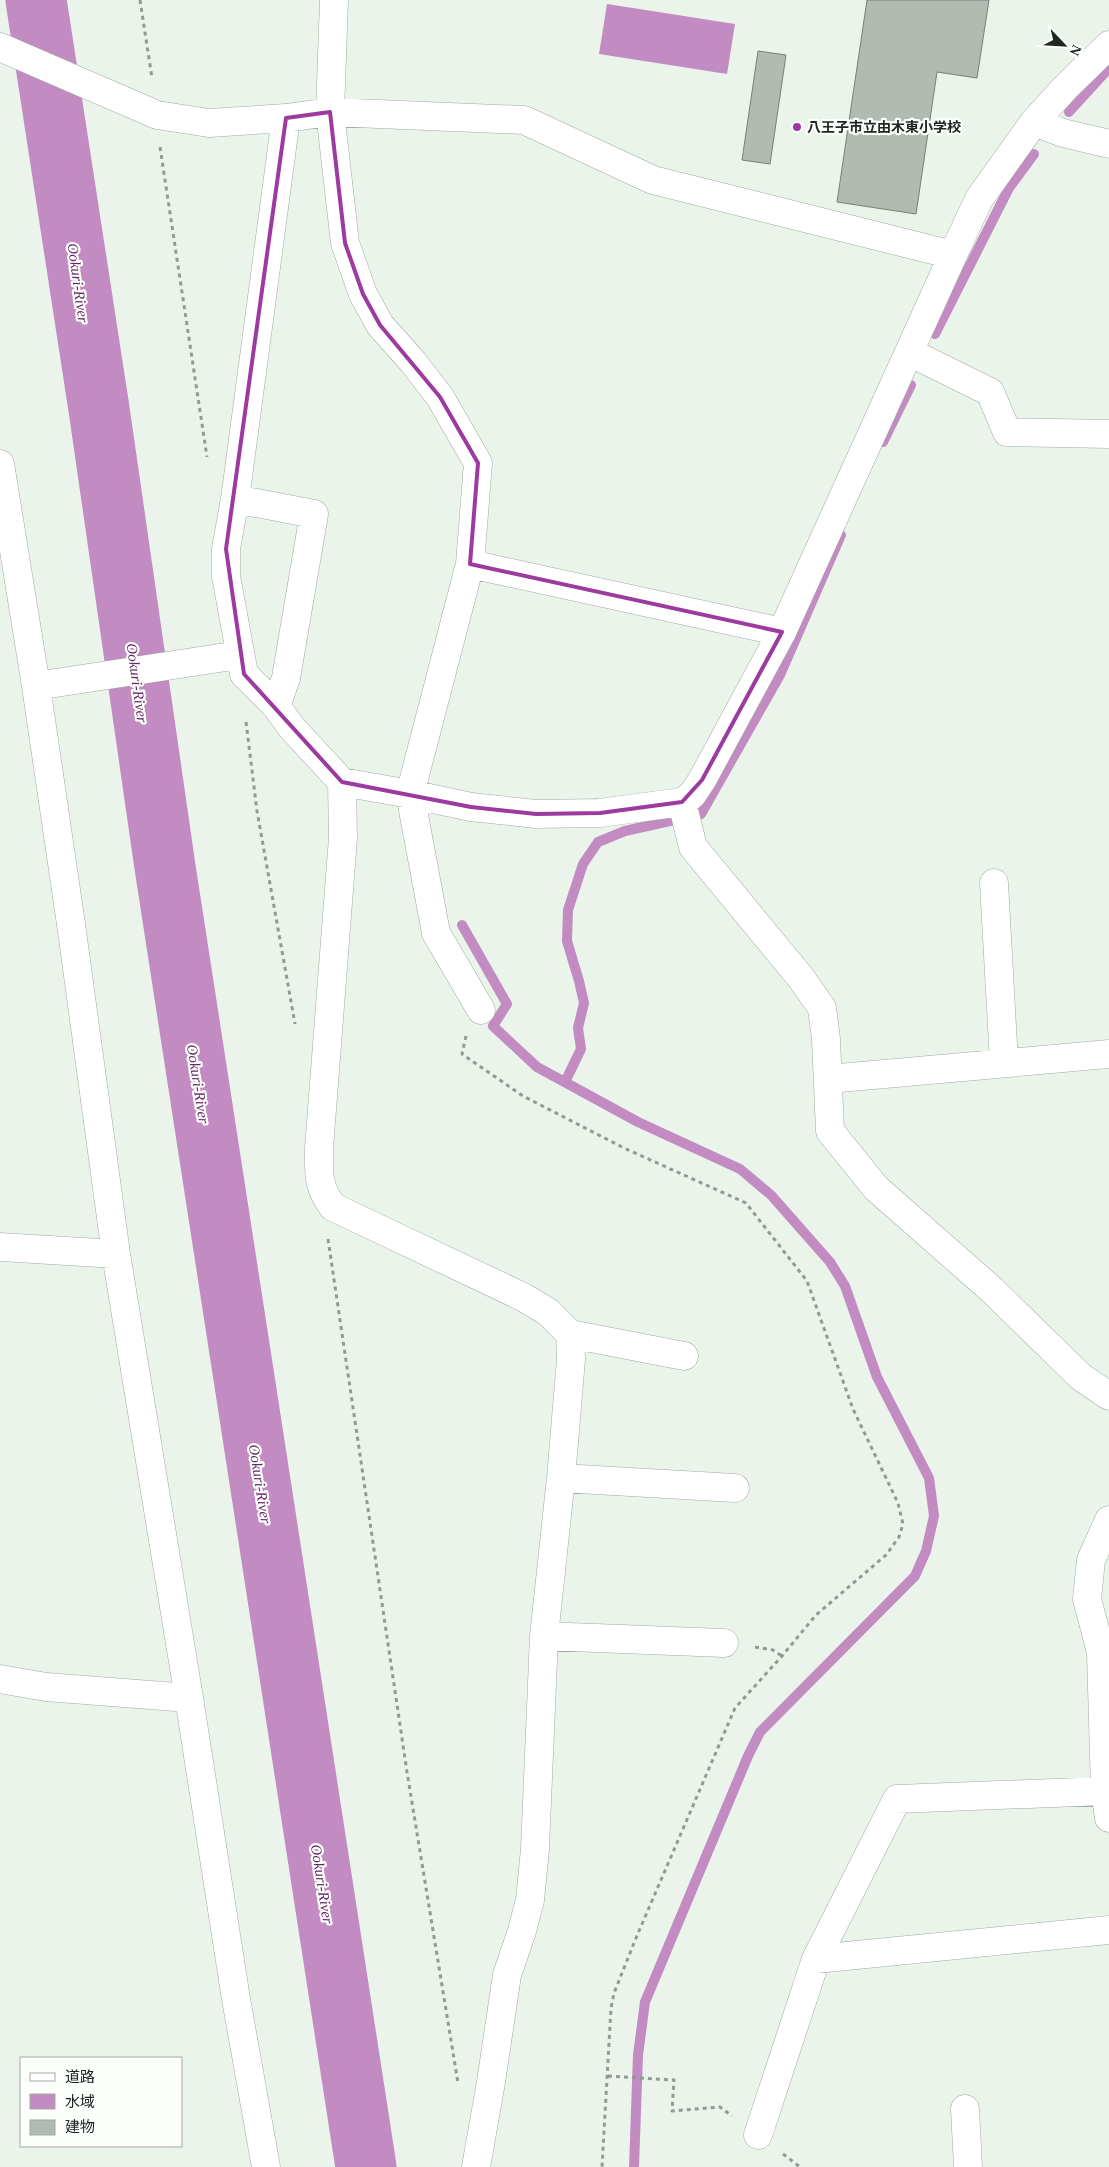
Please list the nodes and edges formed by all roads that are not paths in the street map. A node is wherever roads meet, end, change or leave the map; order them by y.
1 (334, 0) edge
2 (1109, 45) edge
3 (0, 47) edge
4 (330, 112) junction
5 (286, 118) junction
6 (1034, 122) junction
7 (1109, 144) edge
8 (952, 255) junction
9 (909, 352) junction
10 (1109, 434) edge
11 (0, 464) edge
12 (235, 499) junction
13 (470, 564) junction
14 (9, 574) edge
15 (782, 632) junction
16 (234, 656) junction
17 (41, 685) junction
18 (276, 706) junction
19 (342, 782) junction
20 (410, 794) junction
21 (685, 814) junction
22 (994, 882) dead end
23 (481, 1010) road end
24 (1109, 1054) edge
25 (1004, 1063) junction
26 (828, 1079) junction
27 (0, 1247) edge
28 (116, 1254) junction
29 (570, 1334) junction
30 (684, 1356) dead end
31 (1109, 1396) edge
32 (561, 1478) junction
33 (735, 1488) dead end
34 (1109, 1520) edge
35 (544, 1636) junction
36 (724, 1643) dead end
37 (1105, 1652) edge
38 (0, 1679) edge
39 (189, 1698) junction
40 (1105, 1791) junction
41 (1109, 1818) edge
42 (1109, 1930) edge
43 (816, 1959) junction
44 (965, 2109) dead end
45 (758, 2135) road end
46 (266, 2167) edge
47 (476, 2167) edge
48 (968, 2167) edge

1 - 4 street
2 - 6 street
3 - 5 street
4 - 5 street
4 - 8 street
4 - 13 street
5 - 12 street
6 - 7 street
6 - 8 street
8 - 9 street
9 - 10 street
9 - 15 street
11 - 14 street
12 - 16 street
12 - 18 street
13 - 15 street
13 - 20 street
14 - 17 street
15 - 21 street
16 - 17 street
16 - 18 street
17 - 28 street
18 - 19 street
19 - 20 street
19 - 29 street
20 - 21 street
20 - 23 street
21 - 26 street
22 - 25 street
24 - 25 street
25 - 26 street
26 - 31 street
27 - 28 street
28 - 39 street
29 - 30 street
29 - 32 street
32 - 33 street
32 - 35 street
34 - 37 street
35 - 36 street
35 - 47 street
37 - 40 street
38 - 39 street
39 - 46 street
40 - 41 street
40 - 43 street
42 - 43 street
43 - 45 street
44 - 48 street

